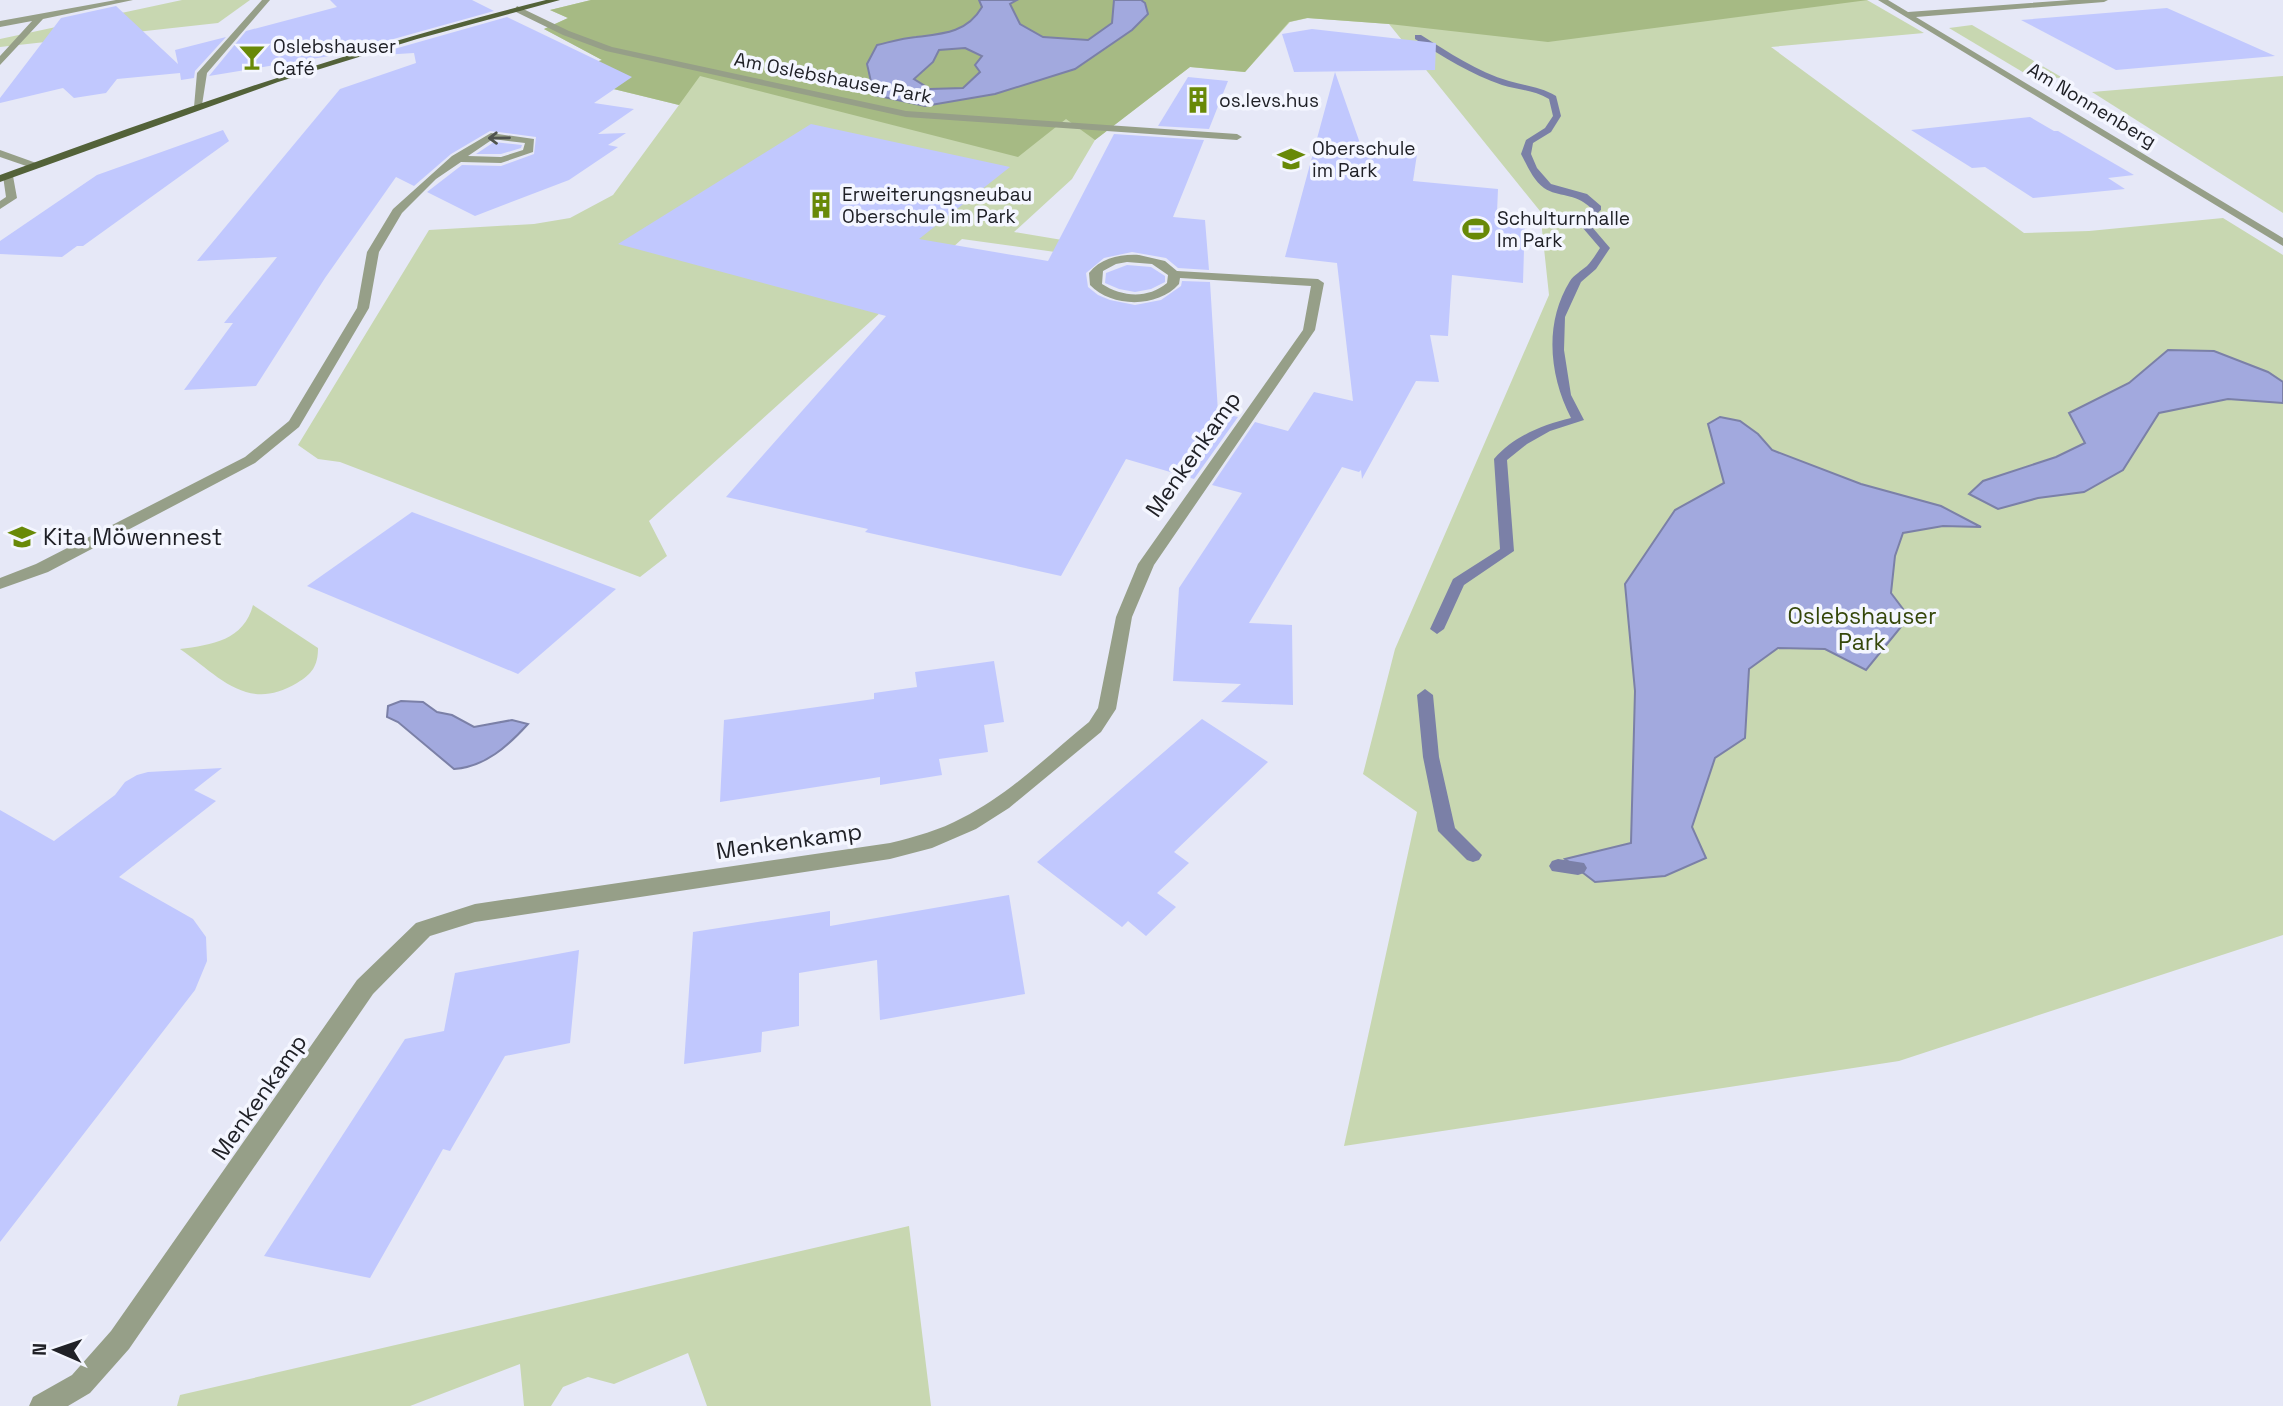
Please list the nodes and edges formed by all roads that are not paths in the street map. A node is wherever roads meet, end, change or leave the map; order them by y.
1 (129, 0) edge
2 (266, 0) edge
3 (556, 0) edge
4 (1881, 0) edge
5 (2104, 0) edge
6 (517, 9) junction
7 (1908, 15) junction
8 (40, 17) junction
9 (0, 24) edge
10 (0, 62) edge
11 (197, 105) junction
12 (1237, 137) dead end
13 (0, 153) edge
14 (456, 158) junction
15 (35, 166) junction
16 (4, 177) edge
17 (0, 206) edge
18 (2283, 243) edge
19 (1174, 274) junction
20 (0, 584) edge
21 (43, 1406) edge

1 - 8 street
2 - 11 street
3 - 6 main road
4 - 7 street, Am Nonnenberg
5 - 7 street
6 - 11 main road
6 - 12 street, Am Oslebshauser Park
7 - 18 street, Am Nonnenberg
8 - 9 street
8 - 10 street
11 - 15 main road
13 - 15 street
14 -> 14 street
14 - 20 street
15 - 16 main road
16 - 17 street
19 - 19 street, Menkenkamp
19 - 21 street, Menkenkamp

